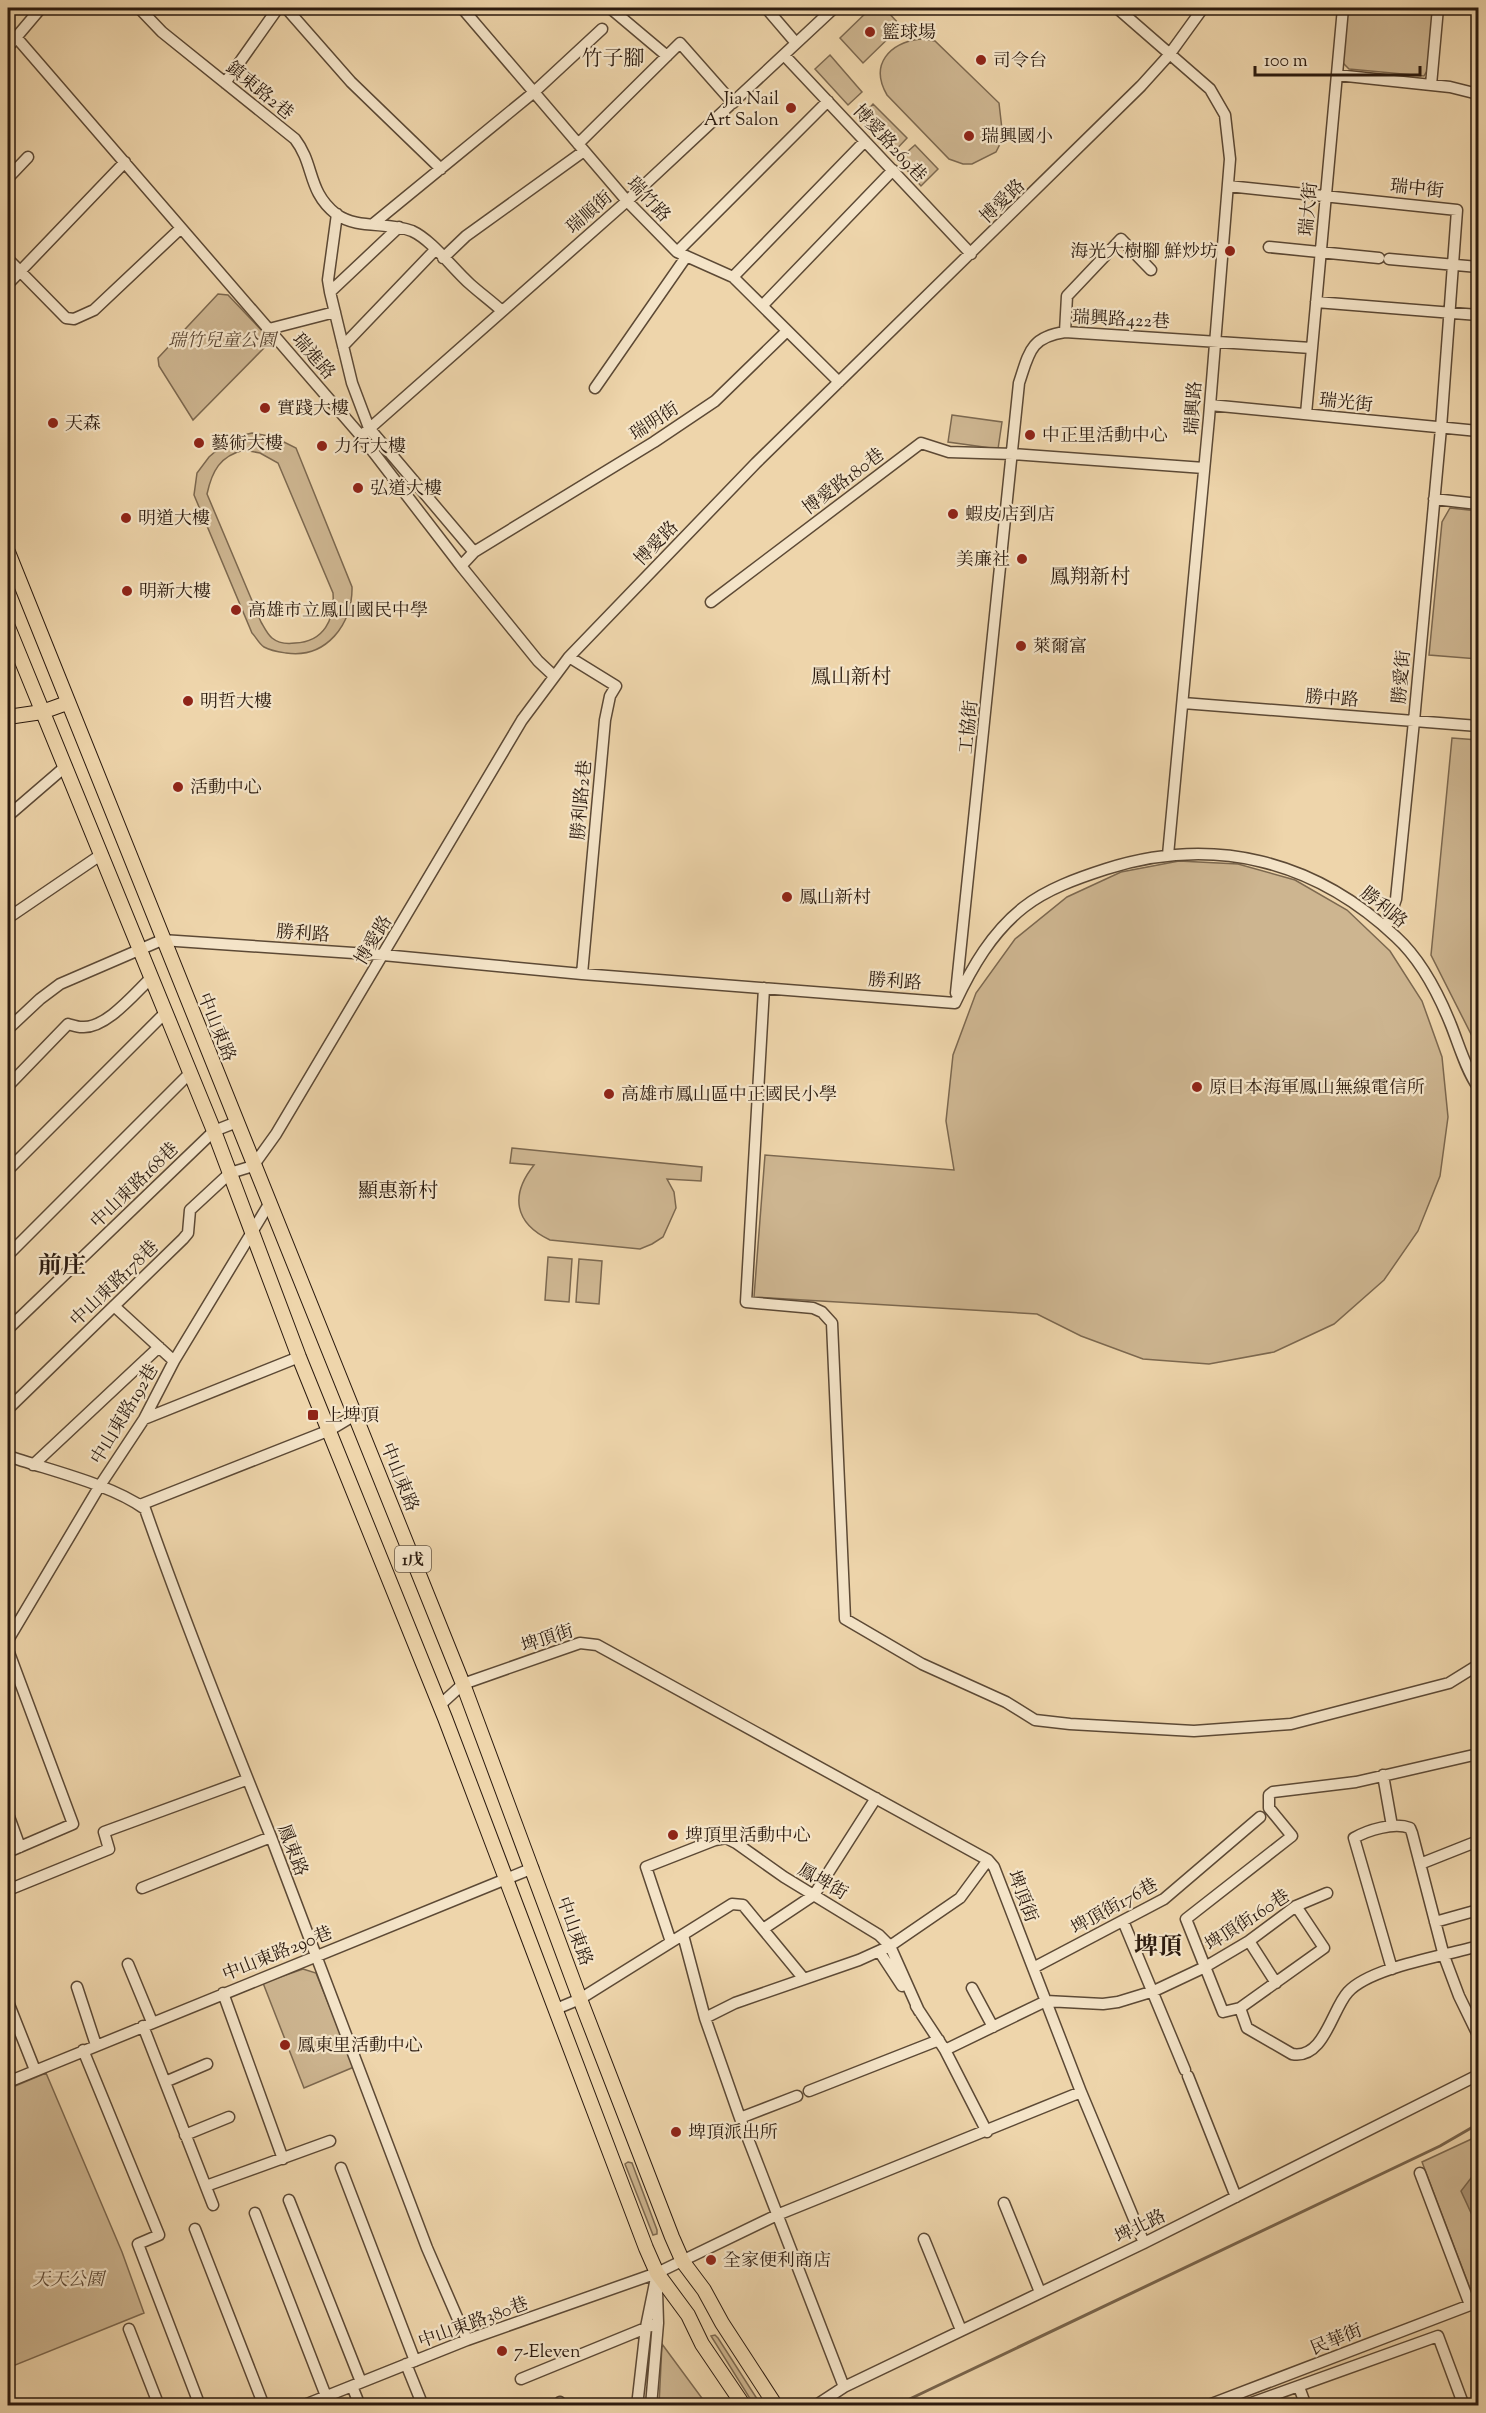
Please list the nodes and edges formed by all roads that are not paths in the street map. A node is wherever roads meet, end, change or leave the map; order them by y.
1 (41, 8) edge
2 (139, 8) edge
3 (278, 8) edge
4 (286, 8) edge
5 (462, 8) edge
6 (610, 8) edge
7 (766, 8) edge
8 (834, 8) edge
9 (1117, 8) edge
10 (1203, 8) edge
11 (1343, 8) edge
12 (1437, 8) edge
13 (602, 29) dead end
14 (16, 37) junction
15 (796, 44) junction
16 (8, 47) edge
17 (784, 55) junction
18 (1169, 55) junction
19 (667, 56) junction
20 (1337, 75) junction
21 (225, 83) junction
22 (1431, 85) junction
23 (533, 93) junction
24 (1479, 94) edge
25 (828, 101) junction
26 (733, 103) junction
27 (865, 141) junction
28 (581, 147) junction
29 (28, 157) dead end
30 (125, 162) junction
31 (441, 169) junction
32 (893, 170) junction
33 (8, 178) edge
34 (1228, 186) junction
35 (1326, 195) junction
36 (627, 201) junction
37 (337, 214) junction
38 (373, 224) junction
39 (399, 227) junction
40 (182, 228) junction
41 (1269, 247) dead end
42 (1320, 252) junction
43 (439, 254) junction
44 (681, 254) junction
45 (971, 254) junction
46 (8, 259) edge
47 (1452, 264) junction
48 (1479, 267) edge
49 (1151, 270) dead end
50 (20, 271) junction
51 (733, 277) junction
52 (8, 284) edge
53 (330, 292) junction
54 (1316, 302) junction
55 (763, 305) junction
56 (502, 310) junction
57 (335, 312) junction
58 (1449, 313) junction
59 (1479, 315) edge
60 (269, 329) junction
61 (787, 331) junction
62 (1065, 332) junction
63 (1214, 341) junction
64 (343, 346) junction
65 (1311, 348) junction
66 (839, 382) junction
67 (595, 388) dead end
68 (1210, 405) junction
69 (1306, 414) junction
70 (1441, 428) junction
71 (1479, 431) edge
72 (365, 432) junction
73 (1013, 454) junction
74 (1204, 468) junction
75 (1434, 499) junction
76 (1479, 504) edge
77 (8, 552) edge
78 (474, 552) junction
79 (461, 566) junction
80 (711, 602) dead end
81 (8, 627) edge
82 (569, 657) junction
83 (554, 676) junction
84 (67, 703) junction
85 (1183, 703) junction
86 (42, 712) junction
87 (8, 717) edge
88 (1414, 721) junction
89 (1479, 726) edge
90 (66, 766) junction
91 (8, 816) edge
92 (102, 854) junction
93 (1168, 855) junction
94 (8, 918) edge
95 (1386, 928) junction
96 (162, 940) junction
97 (139, 949) junction
98 (383, 955) junction
99 (582, 974) junction
100 (151, 978) junction
101 (764, 988) junction
102 (956, 1003) junction
103 (165, 1013) junction
104 (8, 1029) edge
105 (190, 1073) junction
106 (8, 1086) edge
107 (1479, 1087) edge
108 (237, 1122) junction
109 (214, 1131) junction
110 (253, 1166) junction
111 (8, 1170) edge
112 (230, 1173) junction
113 (269, 1204) junction
114 (251, 1233) junction
115 (8, 1256) edge
116 (114, 1306) junction
117 (8, 1329) edge
118 (159, 1347) junction
119 (299, 1357) junction
120 (174, 1361) junction
121 (8, 1409) edge
122 (355, 1415) junction
123 (144, 1419) junction
124 (330, 1430) junction
125 (8, 1456) edge
126 (33, 1465) junction
127 (99, 1487) junction
128 (140, 1505) junction
129 (8, 1640) edge
130 (8, 1650) edge
131 (1479, 1665) edge
132 (463, 1684) junction
133 (440, 1706) junction
134 (1479, 1754) edge
135 (1383, 1775) junction
136 (246, 1780) junction
137 (876, 1798) junction
138 (8, 1814) edge
139 (1260, 1817) dead end
140 (1392, 1827) junction
141 (271, 1837) junction
142 (1479, 1841) edge
143 (20, 1846) junction
144 (8, 1852) edge
145 (988, 1860) junction
146 (1420, 1864) junction
147 (533, 1868) junction
148 (507, 1878) junction
149 (142, 1888) dead end
150 (8, 1890) edge
151 (1327, 1893) dead end
152 (814, 1895) junction
153 (1296, 1906) junction
154 (1479, 1910) edge
155 (1123, 1921) junction
156 (1435, 1922) junction
157 (763, 1929) junction
158 (683, 1935) junction
159 (1249, 1941) junction
160 (671, 1942) junction
161 (890, 1946) junction
162 (1479, 1946) edge
163 (879, 1951) junction
164 (316, 1956) junction
165 (1444, 1956) junction
166 (128, 1964) dead end
167 (1205, 1967) junction
168 (1034, 1968) junction
169 (1392, 1969) junction
170 (804, 1979) junction
171 (1276, 1983) junction
172 (76, 1987) dead end
173 (972, 1988) dead end
174 (1154, 1991) junction
175 (224, 1993) junction
176 (580, 1999) junction
177 (1046, 2001) junction
178 (8, 2002) edge
179 (1240, 2008) junction
180 (556, 2009) junction
181 (919, 2011) junction
182 (705, 2018) junction
183 (147, 2024) junction
184 (993, 2027) junction
185 (1479, 2035) edge
186 (96, 2045) junction
187 (942, 2045) junction
188 (83, 2050) junction
189 (207, 2064) dead end
190 (35, 2070) junction
191 (1479, 2075) edge
192 (8, 2082) edge
193 (165, 2082) junction
194 (808, 2091) dead end
195 (1081, 2092) junction
196 (797, 2096) dead end
197 (230, 2117) dead end
198 (740, 2118) junction
199 (987, 2132) junction
200 (185, 2135) junction
201 (330, 2140) dead end
202 (283, 2159) junction
203 (341, 2168) dead end
204 (1420, 2173) dead end
205 (206, 2186) junction
206 (1236, 2197) junction
207 (289, 2200) dead end
208 (1004, 2203) dead end
209 (213, 2205) dead end
210 (255, 2213) dead end
211 (777, 2215) junction
212 (195, 2229) dead end
213 (924, 2239) dead end
214 (1143, 2243) junction
215 (683, 2262) junction
216 (657, 2273) junction
217 (1040, 2292) junction
218 (1474, 2303) edge
219 (658, 2323) junction
220 (646, 2326) junction
221 (129, 2329) dead end
222 (961, 2330) junction
223 (467, 2340) junction
224 (411, 2362) junction
225 (521, 2379) dead end
226 (356, 2384) junction
227 (844, 2387) junction
228 (1299, 2387) junction
229 (326, 2396) junction
230 (308, 2404) edge
231 (159, 2406) edge
232 (200, 2406) edge
233 (264, 2406) edge
234 (360, 2406) edge
235 (423, 2406) edge
236 (637, 2406) edge
237 (651, 2406) edge
238 (744, 2406) edge
239 (776, 2406) edge
240 (815, 2406) edge
241 (1206, 2406) edge
242 (1243, 2406) edge
243 (1306, 2406) edge
244 (1464, 2406) edge

1 - 14 street
2 - 21 street, 鎮東路2巷
3 - 21 street
4 - 31 street
5 - 23 street, 瑞竹路
6 - 19 street
7 - 15 street
8 - 15 street, 瑞順街
9 - 18 street, 瑞興路
10 - 18 street, 博愛路
11 - 20 street, 瑞大街
12 - 22 street
13 - 23 street
14 - 16 street
14 - 30 street, 瑞進路
15 - 17 street, 瑞順街
17 - 25 street, 博愛路269巷
17 - 26 street, 瑞順街
18 - 34 street, 瑞興路
18 - 45 street, 博愛路
19 - 26 street
19 - 28 street
20 - 22 street
20 - 35 street, 瑞大街
21 - 37 street, 鎮東路2巷
22 - 24 street
23 - 28 street, 瑞竹路
23 - 31 street
25 - 27 street, 博愛路269巷
25 - 44 street
26 - 36 street, 瑞順街
27 - 32 street, 博愛路269巷
27 - 51 street
28 - 36 street, 瑞竹路
28 - 43 street
29 - 33 street
30 - 40 street, 瑞進路
30 - 50 street
31 - 38 street
32 - 45 street, 博愛路269巷
32 - 55 street
34 - 35 street, 瑞中街
34 - 63 street, 瑞興路
35 - 42 street, 瑞大街
35 - 47 street, 瑞中街
36 - 44 street, 瑞竹路
36 - 56 street, 瑞順街
37 - 38 street
37 - 53 street
38 - 39 street
39 - 43 street
39 - 53 street
40 - 50 street
40 - 60 street, 瑞進路
41 - 42 street
42 - 47 street
42 - 54 street, 瑞大街
43 - 56 street
43 - 64 street
44 - 51 street, 瑞竹路
44 - 67 street
45 - 66 street, 博愛路
46 - 50 street
47 - 48 street
47 - 58 street, 瑞中街
49 - 62 street
50 - 52 street
51 - 55 street, 瑞竹路
53 - 57 street
54 - 58 street
54 - 65 street, 瑞大街
55 - 61 street, 瑞竹路
56 - 72 street, 瑞順街
57 - 60 street
57 - 64 street
58 - 59 street
58 - 70 street, 瑞中街
60 - 72 street, 瑞進路
61 - 66 street, 瑞竹路
61 - 78 street, 瑞明街
62 - 63 street, 瑞興路422巷
62 - 73 street, 瑞興路422巷
63 - 65 street, 瑞興路422巷
63 - 68 street, 瑞興路
64 - 72 street
65 - 69 street, 瑞大街
66 - 82 street, 博愛路
68 - 69 street, 瑞光街
68 - 74 street, 瑞興路
69 - 70 street, 瑞光街
70 - 71 street, 瑞光街
70 - 75 street, 勝愛街
72 - 78 street
72 - 79 street, 瑞進路
73 - 74 street
73 - 80 street, 博愛路180巷
73 - 102 street, 工協街
74 - 85 street, 瑞興路
75 - 76 street
75 - 88 street, 勝愛街
77 - 84 main road, 中山東路 / 1戊
78 - 79 street, 瑞明街
79 - 83 street, 瑞進路
81 - 86 main road, 1戊
82 - 83 street, 博愛路
82 - 99 street, 勝利路2巷
83 - 98 street, 博愛路
84 - 86 main road
84 - 96 main road, 中山東路 / 1戊
85 - 88 street, 勝中路
85 - 93 street, 瑞興路
86 - 87 main road
86 - 90 main road, 1戊
88 - 89 street, 勝中路
88 - 95 street, 勝愛街
90 - 91 street
90 - 92 main road, 1戊
92 - 94 street
92 - 97 main road, 1戊
93 - 95 street, 勝利路
93 - 102 street, 勝利路
95 - 107 street, 勝利路
96 - 97 street, 勝利路
96 - 98 street, 勝利路
96 - 108 main road, 中山東路 / 1戊
97 - 100 main road, 1戊
97 - 104 street, 勝利路
98 - 99 street, 勝利路
98 - 110 street, 博愛路
99 - 101 street, 勝利路
100 - 103 main road, 1戊
100 - 106 street
101 - 102 street, 勝利路
101 - 131 street
103 - 105 main road, 1戊
103 - 111 street
105 - 109 main road, 1戊
105 - 115 street
108 - 109 street, 中山東路168巷
108 - 110 main road, 中山東路 / 1戊
109 - 112 main road, 1戊
109 - 117 street, 中山東路168巷
110 - 112 street
110 - 113 main road, 中山東路 / 1戊
112 - 114 main road, 1戊
112 - 116 street, 中山東路178巷
113 - 114 street, 中山東路192巷
113 - 122 main road, 中山東路 / 1戊
114 - 119 main road, 1戊
114 - 120 street, 中山東路192巷
116 - 118 street
116 - 121 street, 中山東路178巷
118 - 120 street
118 - 126 street
119 - 123 street
119 - 124 main road, 1戊
120 - 123 street, 中山東路192巷
122 - 124 street
122 - 132 main road, 中山東路 / 1戊
123 - 127 street, 中山東路192巷
124 - 128 street
124 - 133 main road, 1戊
125 - 126 street
126 - 127 street
127 - 128 street
127 - 129 street, 中山東路192巷
128 - 136 street, 鳳東路
130 - 143 street
132 - 133 street, 埤頂街
132 - 137 street, 埤頂街
132 - 147 main road, 中山東路 / 1戊
133 - 148 main road, 1戊
134 - 135 street
135 - 140 street
135 - 167 street
136 - 141 street, 鳳東路
136 - 150 street
137 - 145 street, 埤頂街
137 - 152 street
138 - 143 street
139 - 155 street, 埤頂街176巷
140 - 146 street
140 - 169 street
141 - 149 street
141 - 164 street, 鳳東路
142 - 146 street
143 - 144 street
145 - 161 street
145 - 168 street, 埤頂街
146 - 156 street
147 - 148 street, 中山東路290巷
147 - 176 main road, 中山東路 / 1戊
148 - 164 street, 中山東路290巷
148 - 180 main road, 1戊
151 - 153 street, 埤頂街160巷
152 - 157 street
152 - 160 street, 鳳埤街
152 - 161 street, 鳳埤街
153 - 159 street, 埤頂街160巷
153 - 171 street
154 - 156 street
155 - 168 street, 埤頂街176巷
155 - 174 street
156 - 165 street
157 - 158 street
157 - 170 street
158 - 160 street
158 - 182 street
159 - 167 street, 埤頂街160巷
159 - 171 street
160 - 176 street
161 - 163 street
161 - 181 street, 鳳埤街
162 - 165 street
163 - 170 street
163 - 181 street, 鳳埤街
164 - 175 street, 中山東路290巷
164 - 223 street, 鳳東路
165 - 169 street
165 - 185 street
166 - 183 street
167 - 174 street, 埤頂街160巷
167 - 179 street
168 - 177 street, 埤頂街
169 - 179 street
170 - 182 street
171 - 179 street
172 - 186 street
173 - 184 street
174 - 177 street, 埤頂街160巷
174 - 206 street
175 - 183 street, 中山東路290巷
175 - 202 street
176 - 180 street
176 - 215 main road, 中山東路 / 1戊
177 - 184 street
177 - 195 street, 埤頂街
178 - 190 street
180 - 216 main road, 1戊
181 - 187 street, 鳳埤街
182 - 198 street
183 - 186 street, 中山東路290巷
183 - 193 street
184 - 187 street
186 - 188 street, 中山東路290巷
187 - 194 street
187 - 199 street, 鳳埤街
188 - 190 street, 中山東路290巷
188 - 232 street
189 - 193 street
190 - 192 street, 中山東路290巷
191 - 206 street, 埤北路
193 - 200 street
195 - 199 street
195 - 214 street, 埤頂街
196 - 198 street
197 - 200 street
198 - 211 street
199 - 211 street
200 - 205 street
201 - 202 street
202 - 205 street
203 - 224 street
204 - 218 street
205 - 209 street
206 - 214 street, 埤北路
207 - 226 street
208 - 217 street
210 - 229 street
211 - 215 street
211 - 227 street
212 - 233 street
213 - 222 street
214 - 217 street, 埤北路
215 - 216 street
215 - 239 main road, 中山東路 / 1戊
216 - 219 street
216 - 220 street
216 - 223 street, 中山東路380巷
216 - 238 main road, 1戊
217 - 222 street, 埤北路
218 - 241 street, 民華街
219 - 220 street
219 - 237 street
220 - 225 street
220 - 236 street
221 - 231 street
222 - 227 street, 埤北路
223 - 224 street, 中山東路380巷
224 - 226 street, 中山東路380巷
224 - 235 street
226 - 229 street, 中山東路380巷
226 - 234 street
227 - 240 street, 埤北路
228 - 242 street
228 - 243 street
228 - 244 street
229 - 230 street, 中山東路380巷

